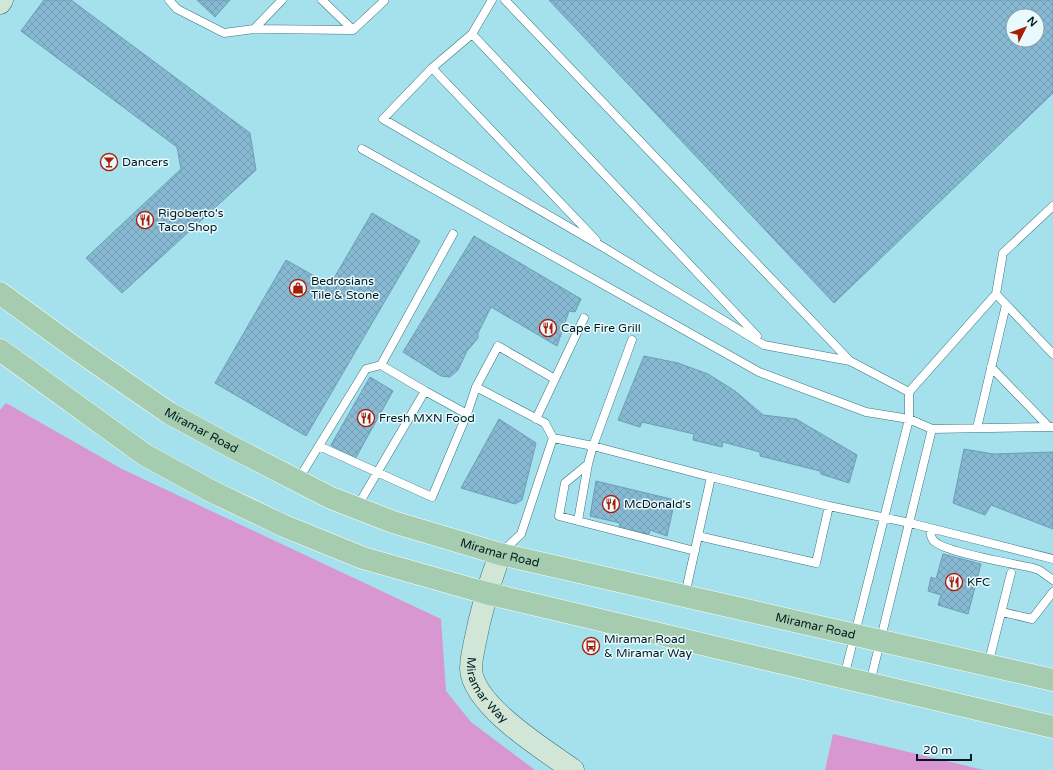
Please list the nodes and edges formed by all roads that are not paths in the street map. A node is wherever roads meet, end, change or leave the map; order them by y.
1 (2, 0) edge
2 (169, 0) edge
3 (282, 0) edge
4 (322, 0) edge
5 (383, 0) edge
6 (492, 0) edge
7 (505, 0) edge
8 (0, 3) edge
9 (254, 28) junction
10 (353, 30) junction
11 (472, 34) junction
12 (432, 68) junction
13 (362, 149) dead end
14 (1053, 206) edge
15 (452, 234) dead end
16 (603, 247) junction
17 (0, 293) edge
18 (996, 294) junction
19 (1006, 305) junction
20 (584, 318) dead end
21 (632, 340) dead end
22 (764, 345) junction
23 (0, 350) edge
24 (1053, 354) edge
25 (850, 361) junction
26 (381, 366) junction
27 (991, 367) junction
28 (555, 379) junction
29 (476, 387) junction
30 (425, 391) junction
31 (909, 392) junction
32 (467, 414) junction
33 (536, 418) junction
34 (909, 419) junction
35 (1051, 427) edge
36 (977, 428) junction
37 (932, 429) junction
38 (553, 438) junction
39 (319, 446) junction
40 (593, 446) junction
41 (588, 464) junction
42 (378, 472) junction
43 (711, 477) junction
44 (298, 481) junction
45 (829, 506) junction
46 (356, 508) junction
47 (884, 518) junction
48 (578, 522) junction
49 (910, 523) junction
50 (930, 528) junction
51 (698, 536) junction
52 (695, 551) junction
53 (500, 554) junction
54 (1053, 560) edge
55 (1011, 573) dead end
56 (1053, 580) edge
57 (1053, 592) edge
58 (486, 593) junction
59 (685, 596) junction
60 (1002, 612) junction
61 (855, 635) junction
62 (881, 641) junction
63 (988, 665) junction
64 (844, 678) junction
65 (1053, 680) edge
66 (870, 684) junction
67 (1053, 727) edge
68 (573, 770) edge

1 - 8 street
2 - 9 lane
3 - 9 lane
4 - 10 lane
5 - 10 lane
6 - 11 lane
7 - 25 lane
9 - 10 lane
11 - 12 lane
11 - 22 lane
12 - 16 lane
12 - 16 lane
13 - 34 lane
14 - 18 lane
15 - 26 lane
16 - 22 lane
17 - 44 main road, Miramar Road
18 - 19 lane
18 - 31 lane
19 - 24 lane
19 - 27 lane
20 - 28 lane
21 - 40 lane
22 - 25 lane
23 - 58 main road
25 - 31 lane
26 - 30 lane
26 - 39 lane
27 - 35 lane
27 - 36 lane
28 - 29 lane
28 - 33 lane
29 - 32 lane
29 - 33 lane
30 - 32 lane
30 - 42 lane
31 - 34 lane
32 - 42 lane
33 - 38 lane
34 - 37 lane
34 - 47 lane
35 - 36 lane
36 - 37 lane
37 - 49 lane
38 - 40 lane
38 - 53 lane
39 - 42 lane
39 - 44 lane
40 - 41 lane
40 - 43 lane
41 - 48 lane
41 - 48 lane
42 - 46 lane
43 - 45 lane
43 - 51 lane
44 - 46 main road, Miramar Road
45 - 47 lane
45 - 51 lane
46 - 53 main road, Miramar Road
47 - 49 lane
47 - 61 lane
48 - 52 lane
49 - 50 lane
49 - 62 lane
50 - 54 lane
50 - 56 lane
51 - 52 lane
52 - 59 lane
53 - 58 street, Miramar Way
53 - 59 main road, Miramar Road
55 - 60 lane
57 - 60 lane
58 - 64 main road
58 - 68 street, Miramar Way
59 - 61 main road, Miramar Road
60 - 63 lane
61 - 62 main road, Miramar Road
61 - 64 lane
62 - 63 main road, Miramar Road
62 - 66 lane
63 - 65 main road, Miramar Road
64 - 66 main road
66 - 67 main road

